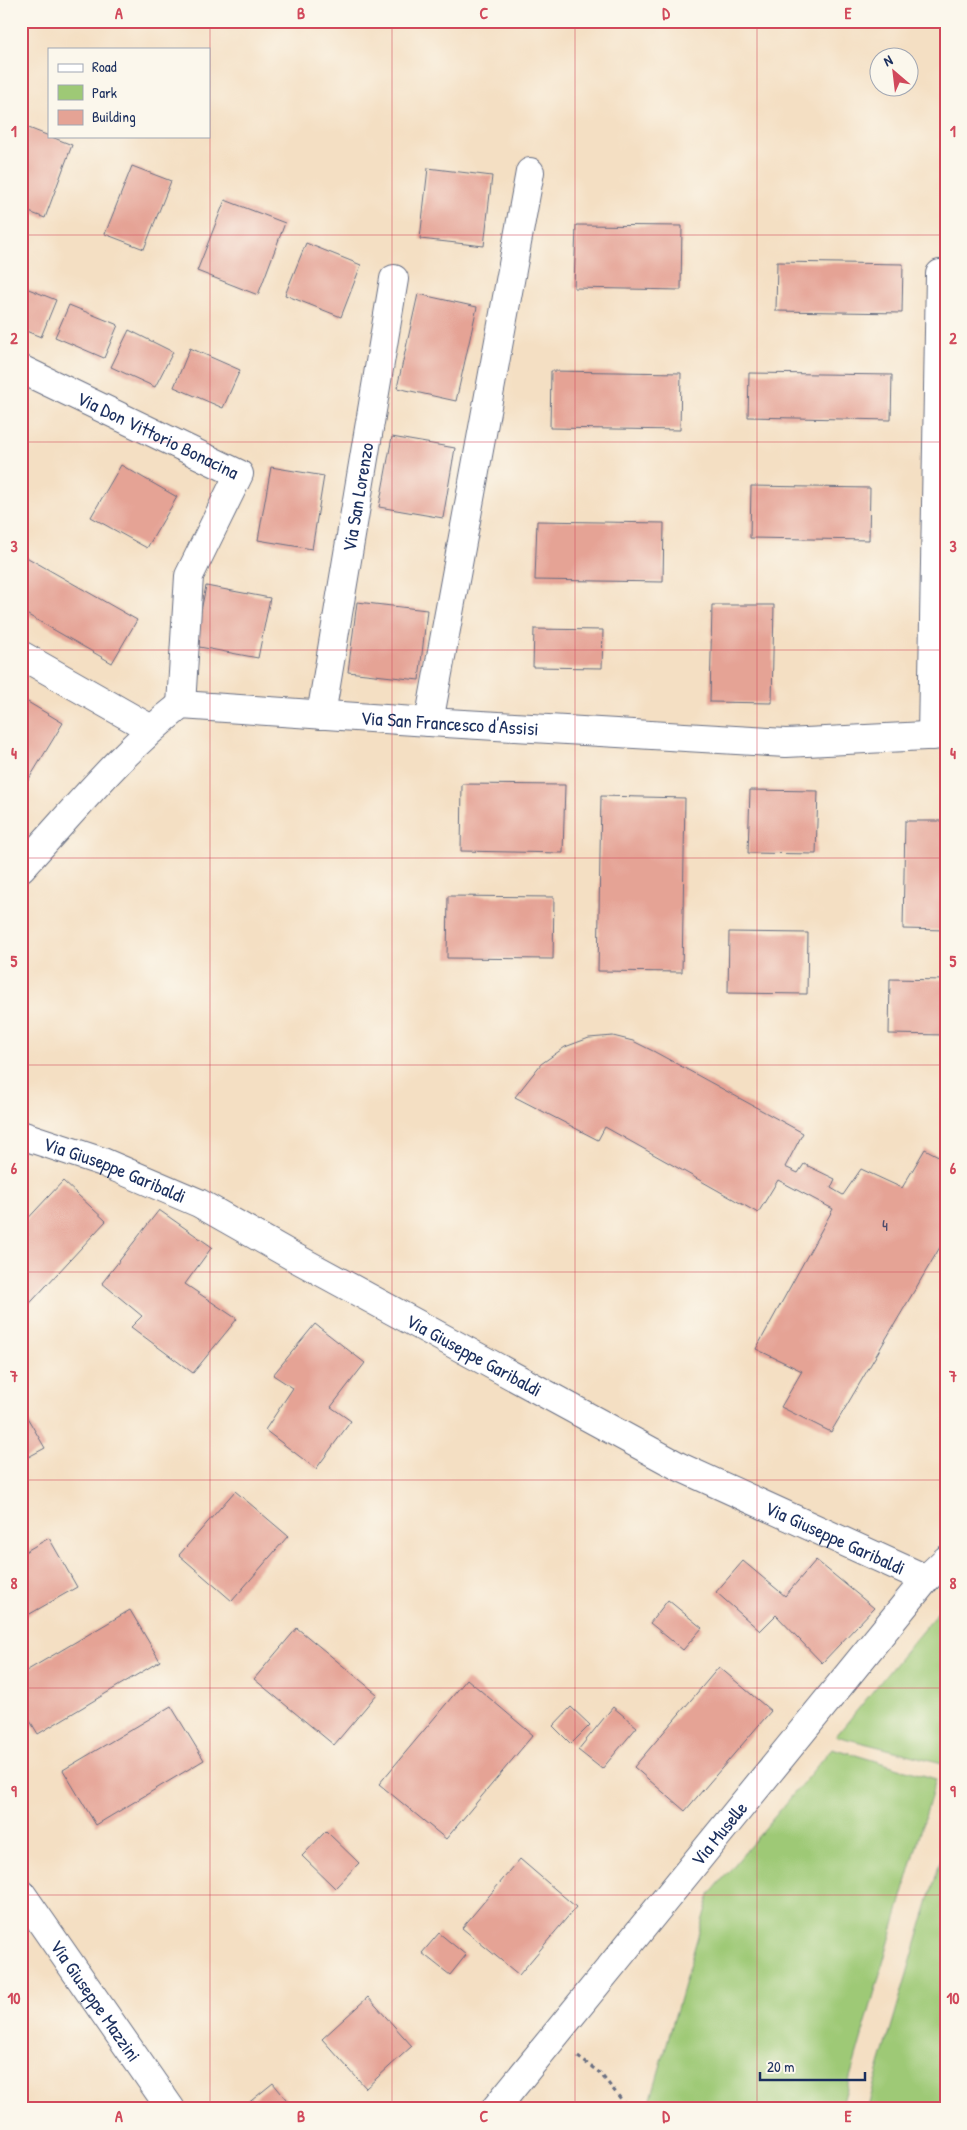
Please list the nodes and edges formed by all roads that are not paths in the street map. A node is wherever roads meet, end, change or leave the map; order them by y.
1 (530, 172) dead end
2 (940, 274) dead end
3 (394, 279) dead end
4 (21, 369) edge
5 (21, 655) edge
6 (181, 705) junction
7 (321, 715) junction
8 (429, 722) junction
9 (151, 729) junction
10 (939, 736) edge
11 (21, 868) edge
12 (21, 1135) edge
13 (946, 1560) edge
14 (926, 1579) junction
15 (21, 1893) edge
16 (171, 2109) edge
17 (495, 2109) edge

1 - 8 street
2 - 10 street
3 - 7 street, Via San Lorenzo
4 - 6 street, Via Don Vittorio Bonacina
5 - 9 street
6 - 7 street, Via San Francesco d'Assisi
6 - 9 street
7 - 8 street, Via San Francesco d'Assisi
8 - 10 street, Via San Francesco d'Assisi
9 - 11 street
12 - 14 street, Via Giuseppe Garibaldi
13 - 14 street, Via Muselle
14 - 17 street, Via Muselle
15 - 16 street, Via Giuseppe Mazzini

